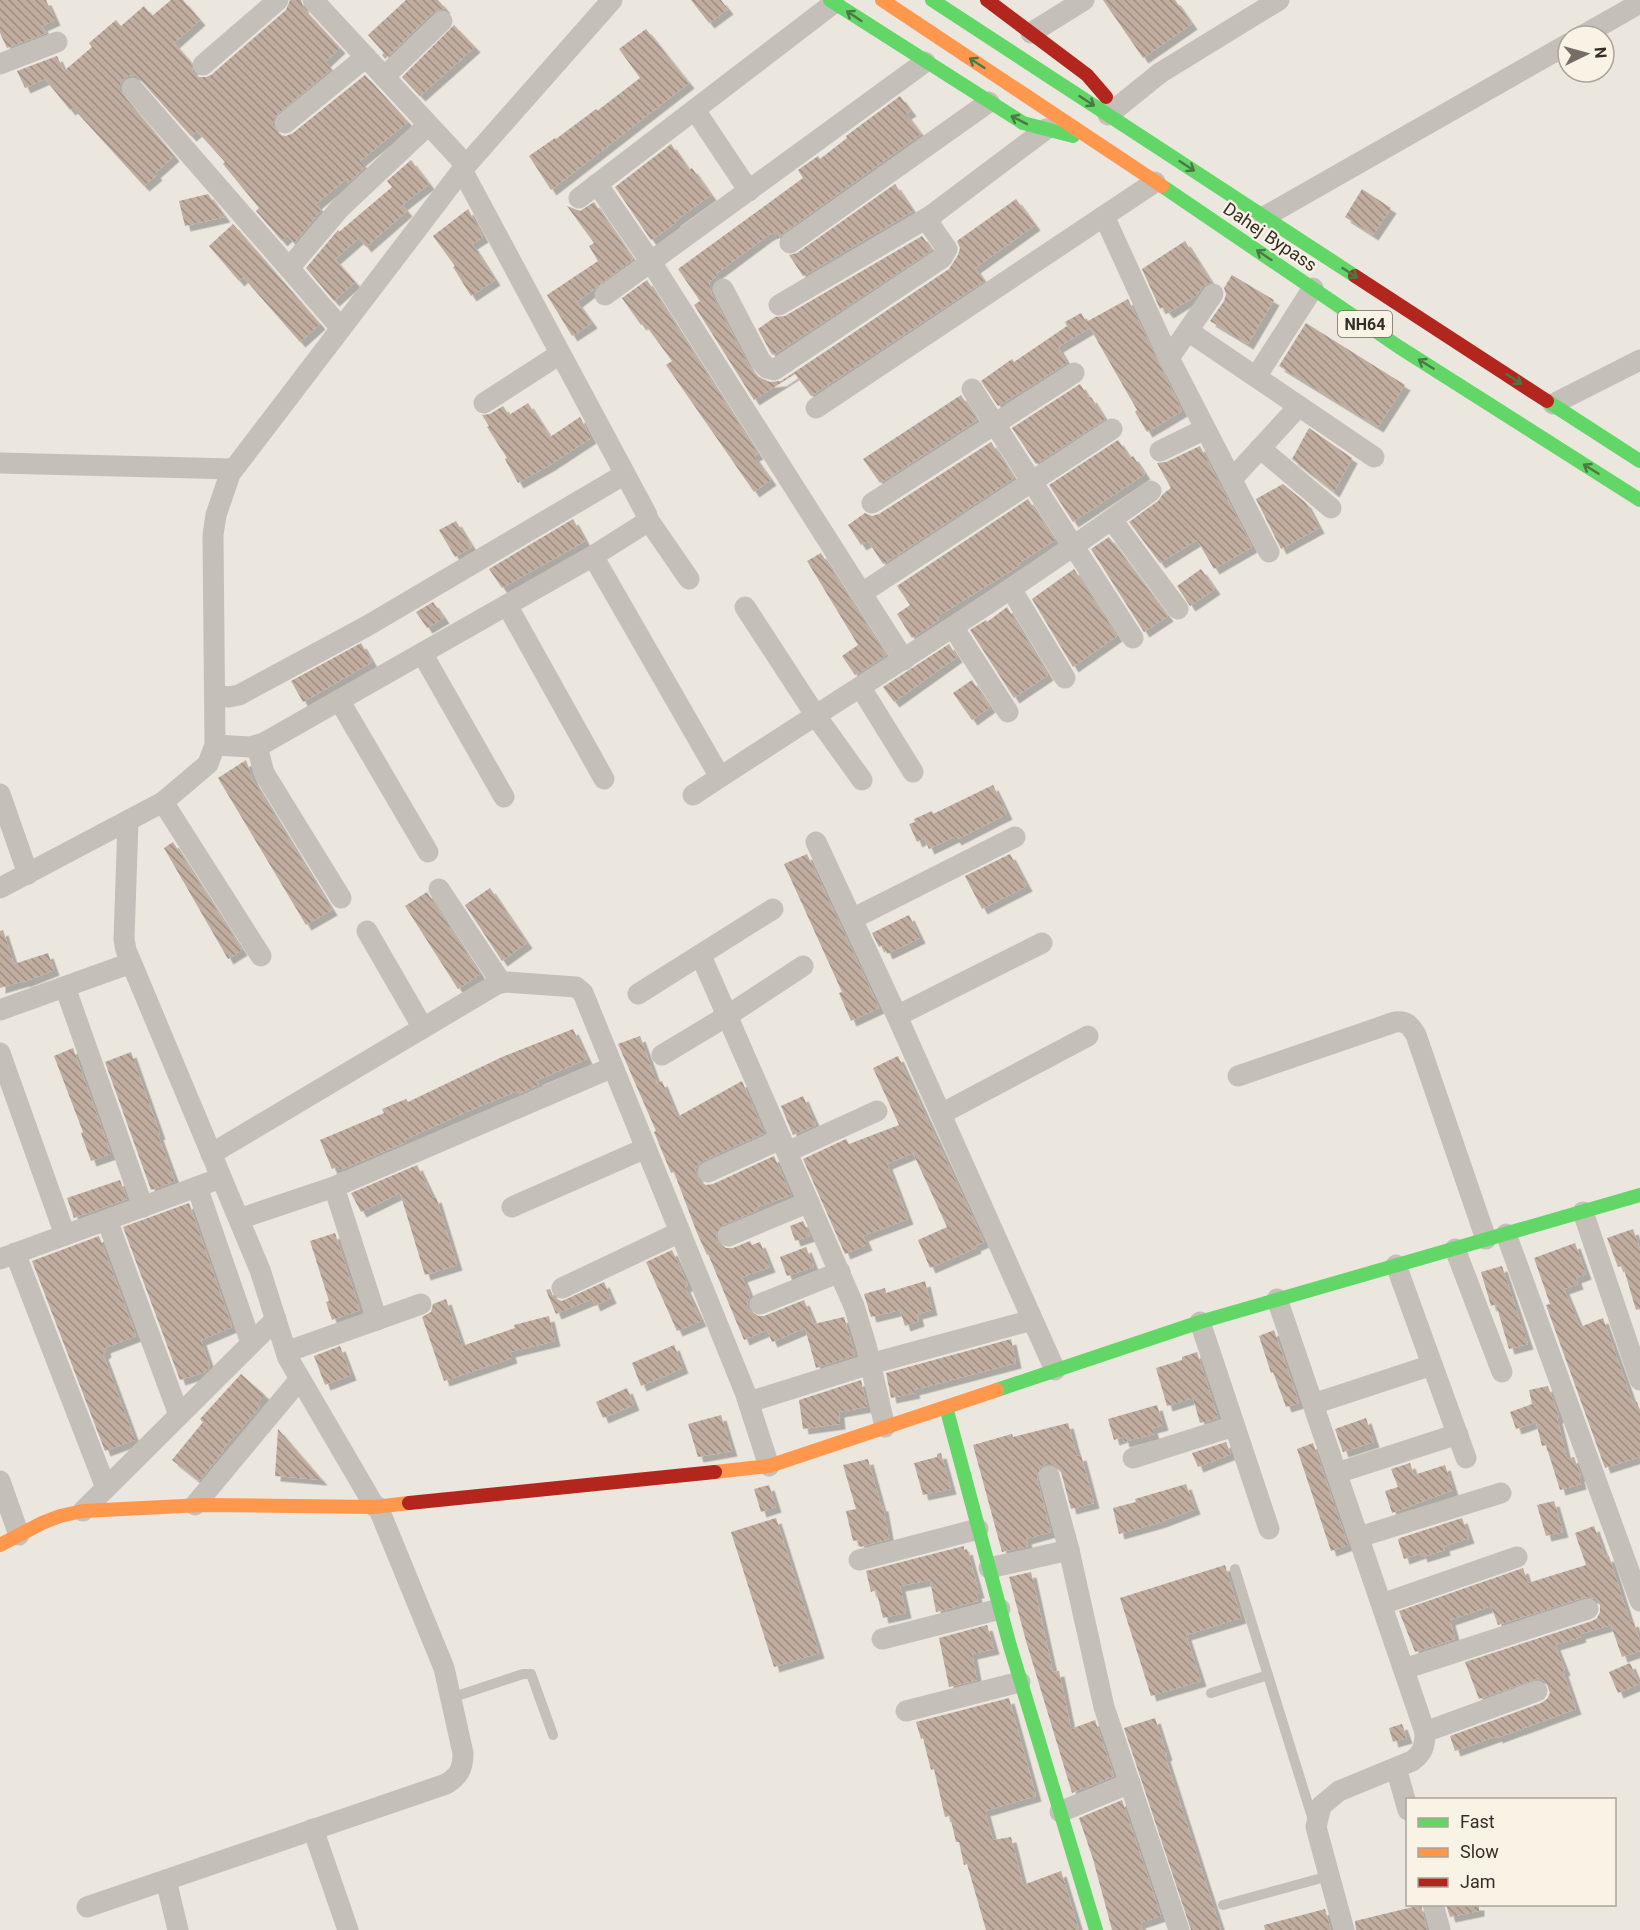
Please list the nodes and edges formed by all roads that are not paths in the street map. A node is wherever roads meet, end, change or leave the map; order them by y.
1 (278, 0) edge
2 (314, 0) edge
3 (612, 0) edge
4 (882, 0) edge
5 (932, 0) edge
6 (987, 0) edge
7 (1084, 0) edge
8 (1279, 0) edge
9 (832, 2) edge
10 (1640, 3) edge
11 (442, 21) dead end
12 (1603, 24) edge
13 (1031, 33) junction
14 (57, 42) dead end
15 (1556, 51) edge
16 (366, 57) junction
17 (925, 62) junction
18 (0, 64) edge
19 (203, 65) dead end
20 (384, 76) junction
21 (132, 88) dead end
22 (989, 102) junction
23 (695, 110) junction
24 (1112, 112) junction
25 (285, 123) dead end
26 (428, 125) junction
27 (1046, 129) junction
28 (1095, 141) junction
29 (1143, 156) junction
30 (464, 168) junction
31 (1155, 182) junction
32 (597, 184) junction
33 (749, 191) junction
34 (579, 198) dead end
35 (932, 215) junction
36 (1104, 216) junction
37 (1264, 217) junction
38 (790, 243) dead end
39 (651, 262) junction
40 (290, 268) junction
41 (1312, 288) junction
42 (723, 289) dead end
43 (1213, 294) dead end
44 (605, 295) dead end
45 (779, 305) dead end
46 (341, 328) junction
47 (1188, 331) junction
48 (560, 354) junction
49 (1168, 358) junction
50 (1640, 360) edge
51 (1074, 373) dead end
52 (1256, 377) junction
53 (972, 389) dead end
54 (484, 404) dead end
55 (1553, 405) junction
56 (1299, 406) junction
57 (816, 408) dead end
58 (994, 423) junction
59 (1112, 429) dead end
60 (1205, 429) junction
61 (1260, 448) junction
62 (1160, 451) dead end
63 (1374, 457) dead end
64 (1640, 461) edge
65 (0, 463) edge
66 (233, 469) junction
67 (625, 474) junction
68 (1232, 479) junction
69 (1033, 482) junction
70 (1151, 491) dead end
71 (1640, 500) edge
72 (872, 503) dead end
73 (1331, 508) dead end
74 (647, 518) junction
75 (1112, 520) junction
76 (1074, 547) junction
77 (1269, 552) dead end
78 (593, 556) junction
79 (689, 579) dead end
80 (1011, 589) junction
81 (862, 593) junction
82 (507, 605) junction
83 (745, 607) dead end
84 (1178, 609) dead end
85 (953, 627) junction
86 (1133, 638) dead end
87 (422, 653) junction
88 (904, 660) junction
89 (1065, 678) dead end
90 (861, 688) junction
91 (215, 695) junction
92 (339, 700) junction
93 (1008, 712) dead end
94 (816, 716) junction
95 (215, 745) junction
96 (258, 746) junction
97 (913, 772) dead end
98 (720, 777) junction
99 (604, 779) dead end
100 (862, 780) dead end
101 (0, 794) edge
102 (693, 795) dead end
103 (504, 797) dead end
104 (163, 802) junction
105 (128, 821) junction
106 (1015, 837) dead end
107 (816, 842) dead end
108 (428, 852) dead end
109 (28, 874) junction
110 (0, 888) edge
111 (440, 889) dead end
112 (341, 898) dead end
113 (773, 909) dead end
114 (852, 919) junction
115 (367, 931) dead end
116 (1042, 944) dead end
117 (261, 956) dead end
118 (701, 956) junction
119 (131, 963) junction
120 (803, 966) dead end
121 (501, 982) junction
122 (65, 987) junction
123 (638, 994) dead end
124 (0, 1010) edge
125 (727, 1016) junction
126 (897, 1016) junction
127 (423, 1028) junction
128 (1088, 1036) dead end
129 (0, 1053) edge
130 (662, 1055) dead end
131 (613, 1067) junction
132 (1238, 1076) dead end
133 (877, 1111) dead end
134 (941, 1114) junction
135 (784, 1145) junction
136 (646, 1148) junction
137 (211, 1154) junction
138 (708, 1172) dead end
139 (221, 1179) junction
140 (197, 1187) junction
141 (334, 1187) junction
142 (1640, 1195) edge
143 (809, 1202) junction
144 (143, 1207) junction
145 (512, 1207) dead end
146 (1583, 1212) junction
147 (238, 1219) junction
148 (107, 1220) junction
149 (680, 1232) junction
150 (65, 1235) junction
151 (728, 1236) dead end
152 (1496, 1237) junction
153 (1455, 1249) junction
154 (8, 1256) edge
155 (1396, 1265) junction
156 (840, 1272) junction
157 (562, 1288) dead end
158 (1277, 1299) junction
159 (421, 1304) dead end
160 (760, 1304) dead end
161 (276, 1319) junction
162 (377, 1320) junction
163 (1032, 1320) junction
164 (1200, 1322) junction
165 (251, 1343) junction
166 (285, 1352) junction
167 (870, 1364) junction
168 (1432, 1365) junction
169 (1055, 1370) junction
170 (1503, 1371) dead end
171 (300, 1379) junction
172 (1640, 1380) edge
173 (749, 1402) junction
174 (1313, 1404) junction
175 (946, 1407) junction
176 (179, 1415) junction
177 (1234, 1426) junction
178 (885, 1427) junction
179 (1458, 1434) junction
180 (1133, 1458) dead end
181 (1466, 1458) dead end
182 (769, 1466) junction
183 (1337, 1473) junction
184 (1049, 1476) dead end
185 (0, 1481) edge
186 (106, 1488) junction
187 (1501, 1493) dead end
188 (195, 1505) junction
189 (377, 1507) junction
190 (83, 1511) junction
191 (978, 1529) junction
192 (1269, 1529) dead end
193 (19, 1535) junction
194 (1359, 1537) junction
195 (0, 1545) edge
196 (1069, 1550) junction
197 (1518, 1557) dead end
198 (859, 1560) dead end
199 (988, 1568) junction
200 (1234, 1569) dead end
201 (1636, 1578) edge
202 (1640, 1601) edge
203 (1382, 1604) junction
204 (1000, 1609) junction
205 (1588, 1609) dead end
206 (882, 1639) dead end
207 (1404, 1669) junction
208 (1268, 1675) junction
209 (1020, 1682) junction
210 (1537, 1691) dead end
211 (1211, 1693) dead end
212 (451, 1698) junction
213 (906, 1711) dead end
214 (1425, 1732) junction
215 (553, 1735) dead end
216 (1396, 1768) junction
217 (1130, 1783) junction
218 (1406, 1806) edge
219 (1060, 1812) junction
220 (1316, 1827) junction
221 (313, 1829) junction
222 (1329, 1876) junction
223 (165, 1880) junction
224 (1223, 1905) dead end
225 (1434, 1906) edge
226 (87, 1907) dead end
227 (178, 1930) edge
228 (348, 1930) edge
229 (1096, 1930) edge
230 (1179, 1930) edge
231 (1344, 1930) edge
232 (1440, 1930) edge

1 - 19 street
2 - 16 street
3 - 30 street
28 -> 4 main road, Dahej Bypass
5 -> 24 main road
6 - 13 main road, NH64
7 - 13 street
8 - 24 street
17 -> 9 main road, NH64
9 - 23 street
10 - 12 street
11 - 20 street
13 - 24 main road, NH64
14 - 18 street
15 - 37 street
16 - 20 street
16 - 25 street
17 - 22 main road, NH64
17 - 33 street
20 - 26 street
21 - 40 street
27 -> 22 main road, NH64
22 - 38 street
23 - 32 street
23 - 33 street
24 - 29 main road, Dahej Bypass / NH64
26 - 30 street
26 - 40 street
27 - 28 main road, NH64
27 - 35 street
28 - 29 main road, Dahej Bypass / NH64
29 - 31 main road, Dahej Bypass / NH64
29 -> 37 main road, Dahej Bypass / NH64
30 - 46 street
30 - 48 street
31 - 36 street
41 -> 31 main road, Dahej Bypass / NH64
32 - 34 street
32 - 39 street
33 - 39 street
35 - 42 street
35 - 45 street
36 - 49 street
36 - 57 street
37 -> 55 main road, Dahej Bypass / NH64
39 - 44 street
39 - 81 street
40 - 46 street
41 - 52 street
71 -> 41 main road, Dahej Bypass / NH64
43 - 47 street
46 - 66 street
47 - 49 street
47 - 52 street
48 - 54 street
48 - 67 street
49 - 60 street
50 - 55 street
51 - 58 street
52 - 56 street
53 - 58 street
55 - 64 main road, Dahej Bypass / NH64
56 - 61 street
56 - 63 street
58 - 69 street
58 - 72 street
59 - 69 street
60 - 62 street
60 - 68 street
61 - 68 street
61 - 73 street
65 - 66 street
66 - 91 street
67 - 74 street
67 - 91 street
68 - 77 street
69 - 76 street
69 - 81 street
70 - 75 street
74 - 78 street
74 - 79 street
75 - 76 street
75 - 84 street
76 - 80 street
76 - 86 street
78 - 82 street
78 - 98 street
80 - 85 street
80 - 89 street
81 - 88 street
82 - 87 street
82 - 99 street
83 - 94 street
85 - 88 street
85 - 93 street
87 - 92 street
87 - 103 street
88 - 90 street
90 - 94 street
90 - 97 street
91 - 95 street
92 - 96 street
92 - 108 street
94 - 98 street
94 - 100 street
95 - 96 street
95 - 104 street
96 - 112 street
98 - 102 street
101 - 109 street
104 - 105 street
104 - 117 street
105 - 109 street
105 - 119 street
106 - 114 street
107 - 114 street
109 - 110 street
111 - 121 street
113 - 118 street
114 - 126 street
115 - 127 street
116 - 126 street
118 - 123 street
118 - 125 street
119 - 122 street
119 - 137 street
120 - 125 street
121 - 127 street
121 - 131 street
122 - 124 street
122 - 144 street
125 - 130 street
125 - 135 street
126 - 134 street
127 - 137 street
128 - 134 street
129 - 150 street
131 - 136 street
131 - 141 street
132 - 152 street
133 - 135 street
134 - 163 street
135 - 138 street
135 - 143 street
136 - 145 street
136 - 149 street
137 - 139 street
139 - 140 street
139 - 147 street
140 - 144 street
140 - 165 street
141 - 147 street
141 - 162 street
142 - 146 main road
143 - 151 street
143 - 156 street
144 - 148 street
146 - 152 main road
146 - 172 street
147 - 161 street
148 - 150 street
148 - 176 street
149 - 157 street
149 - 173 street
150 - 154 street
152 - 153 main road
152 - 201 street
153 - 155 main road
153 - 170 street
154 - 186 street
155 - 158 main road
155 - 168 street
156 - 160 street
156 - 167 street
158 - 164 main road
158 - 174 street
159 - 162 street
161 - 165 street
161 - 166 street
162 - 166 street
163 - 167 street
163 - 169 street
164 - 169 main road
164 - 177 street
165 - 176 street
166 - 171 street
167 - 173 street
167 - 178 street
168 - 174 street
168 - 179 street
169 - 175 main road
171 - 188 street
171 - 189 street
173 - 182 street
174 - 183 street
175 - 178 main road
175 - 191 main road
176 - 186 street
177 - 180 street
177 - 192 street
178 - 182 main road
179 - 181 street
179 - 183 street
182 - 189 main road
183 - 194 street
184 - 196 street
185 - 193 street
186 - 190 street
187 - 194 street
188 - 189 main road
188 - 190 main road
189 - 212 street
190 - 193 main road
191 - 198 street
191 - 199 main road
193 - 195 main road
194 - 203 street
196 - 199 street
196 - 217 street
197 - 203 street
199 - 204 main road
200 - 208 lane
201 - 202 street
203 - 207 street
204 - 206 street
204 - 209 main road
205 - 207 street
207 - 214 street
208 - 211 lane
208 - 220 lane
209 - 213 street
209 - 219 main road
210 - 214 street
212 - 215 lane
212 - 221 street
214 - 216 street
216 - 218 street
216 - 220 street
217 - 219 street
217 - 230 street
219 - 229 main road
220 - 222 street
221 - 223 street
221 - 228 street
222 - 224 lane
222 - 231 street
223 - 226 street
223 - 227 street
225 - 232 street

